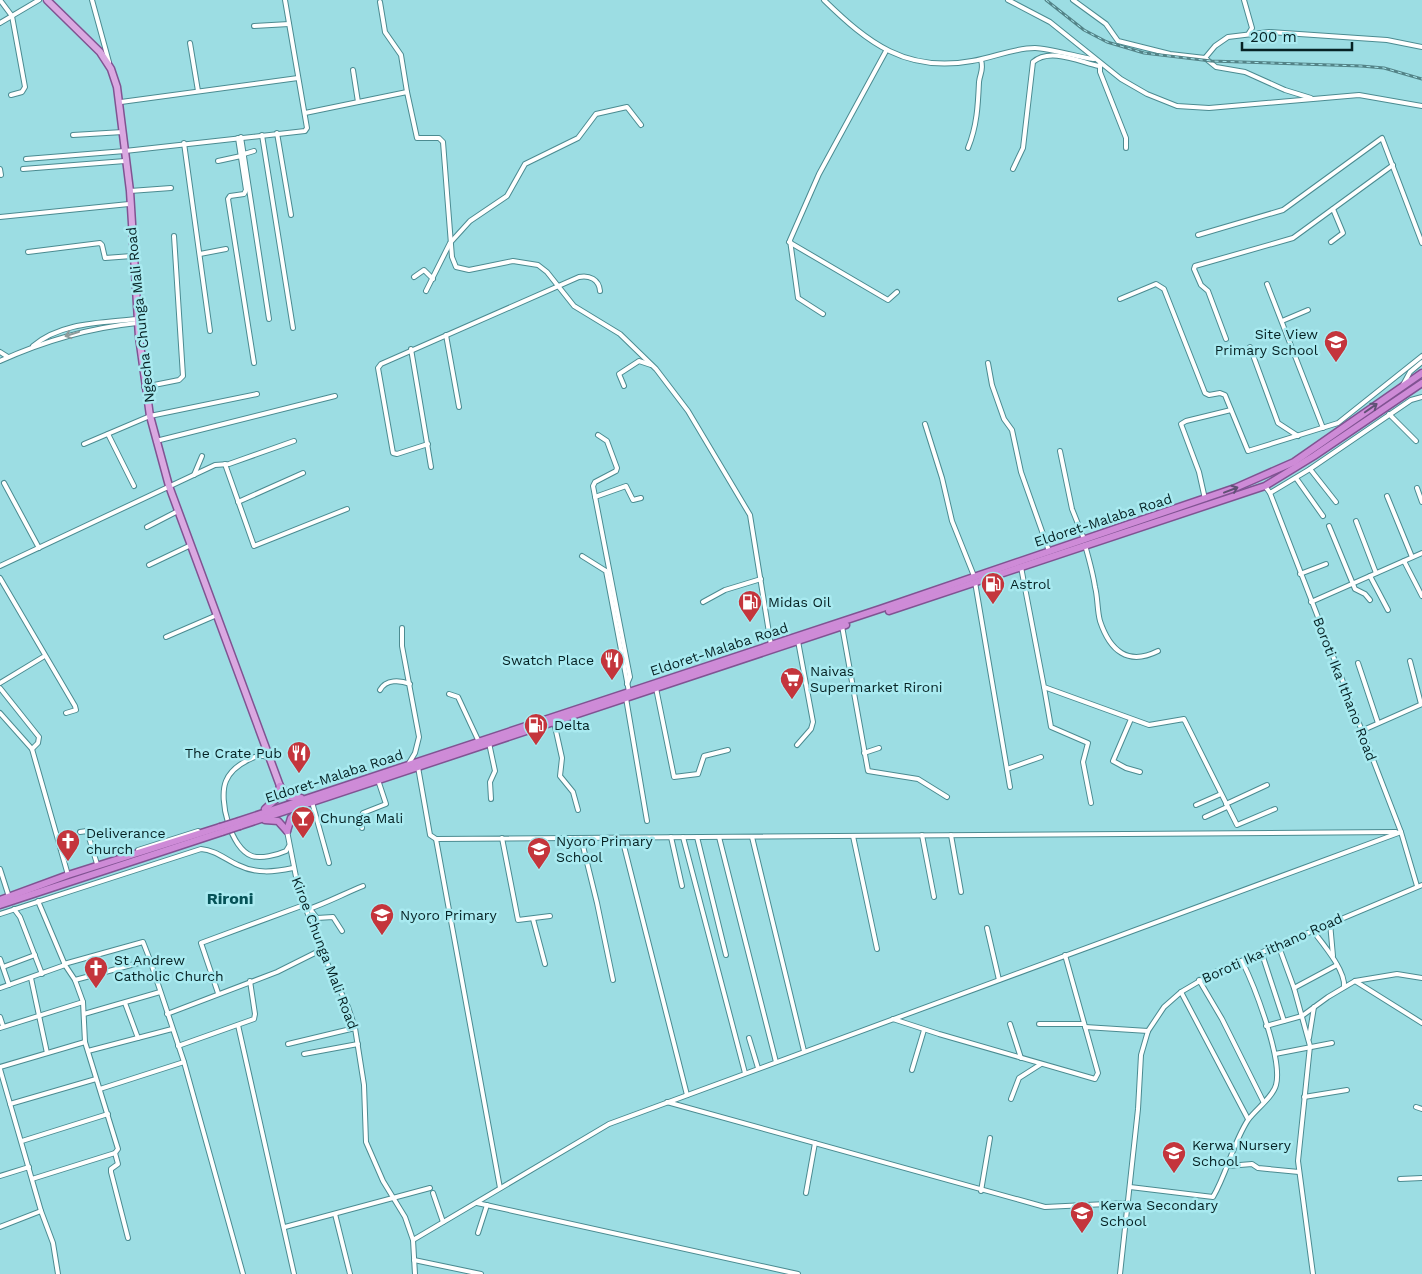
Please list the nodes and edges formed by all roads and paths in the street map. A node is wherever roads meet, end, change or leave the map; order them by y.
1 (0, 0) edge
2 (39, 0) edge
3 (47, 0) edge
4 (92, 0) edge
5 (285, 0) edge
6 (824, 0) edge
7 (1008, 0) edge
8 (1073, 0) edge
9 (1244, 0) edge
10 (380, 2) dead end
11 (12, 16) junction
12 (0, 23) edge
13 (289, 24) junction
14 (254, 26) dead end
15 (1247, 34) junction
16 (190, 43) dead end
17 (1422, 48) edge
18 (886, 51) junction
19 (1205, 58) junction
20 (1094, 59) junction
21 (980, 60) junction
22 (1099, 65) junction
23 (111, 69) junction
24 (352, 70) dead end
25 (298, 78) junction
26 (198, 91) junction
27 (407, 92) junction
28 (11, 95) dead end
29 (1316, 98) junction
30 (121, 102) junction
31 (358, 102) junction
32 (1422, 106) edge
33 (305, 113) junction
34 (641, 125) dead end
35 (123, 132) junction
36 (277, 133) junction
37 (74, 135) dead end
38 (262, 135) junction
39 (239, 137) junction
40 (184, 143) junction
41 (968, 148) dead end
42 (1126, 148) dead end
43 (124, 151) junction
44 (254, 151) dead end
45 (242, 155) junction
46 (26, 159) dead end
47 (125, 160) junction
48 (218, 161) dead end
49 (1393, 165) junction
50 (0, 168) edge
51 (23, 169) dead end
52 (1013, 169) dead end
53 (1, 175) dead end
54 (171, 188) dead end
55 (130, 191) junction
56 (129, 204) junction
57 (1333, 209) junction
58 (291, 215) dead end
59 (0, 217) edge
60 (1198, 235) dead end
61 (174, 236) dead end
62 (789, 242) junction
63 (1331, 242) dead end
64 (1422, 243) edge
65 (450, 244) junction
66 (226, 249) dead end
67 (28, 252) dead end
68 (200, 254) junction
69 (132, 256) junction
70 (414, 277) dead end
71 (433, 279) junction
72 (1267, 284) dead end
73 (559, 288) junction
74 (426, 291) dead end
75 (600, 291) dead end
76 (897, 292) dead end
77 (1120, 299) dead end
78 (1308, 310) dead end
79 (823, 314) dead end
80 (269, 319) dead end
81 (137, 321) junction
82 (1282, 322) junction
83 (293, 328) dead end
84 (210, 331) dead end
85 (446, 335) junction
86 (1226, 339) dead end
87 (31, 347) junction
88 (1250, 347) dead end
89 (412, 349) junction
90 (0, 352) edge
91 (1422, 356) edge
92 (8, 357) junction
93 (0, 361) edge
94 (1422, 362) edge
95 (254, 363) dead end
96 (988, 363) dead end
97 (653, 366) junction
98 (1422, 373) edge
99 (1422, 383) edge
100 (624, 386) dead end
101 (144, 387) junction
102 (1402, 387) junction
103 (257, 394) dead end
104 (335, 396) dead end
105 (1422, 397) edge
106 (459, 407) dead end
107 (1231, 410) junction
108 (1389, 414) junction
109 (150, 416) junction
110 (925, 424) dead end
111 (1323, 428) junction
112 (108, 434) junction
113 (598, 436) dead end
114 (1298, 436) junction
115 (156, 441) junction
116 (1416, 441) dead end
117 (294, 442) dead end
118 (84, 444) dead end
119 (428, 444) junction
120 (1060, 451) dead end
121 (202, 456) dead end
122 (225, 464) junction
123 (431, 467) dead end
124 (1310, 470) junction
125 (302, 473) dead end
126 (194, 475) junction
127 (1296, 478) junction
128 (4, 483) dead end
129 (134, 486) dead end
130 (169, 486) junction
131 (1265, 486) junction
132 (1417, 488) dead end
133 (1270, 492) junction
134 (1388, 496) dead end
135 (596, 497) junction
136 (642, 498) dead end
137 (1206, 499) junction
138 (238, 502) junction
139 (1336, 502) dead end
140 (1422, 502) edge
141 (347, 509) dead end
142 (178, 511) junction
143 (1323, 516) dead end
144 (1356, 521) dead end
145 (1329, 526) dead end
146 (147, 527) dead end
147 (1085, 542) junction
148 (191, 545) junction
149 (39, 548) junction
150 (1049, 550) junction
151 (1422, 553) edge
152 (582, 556) dead end
153 (1412, 557) junction
154 (1404, 561) junction
155 (1326, 564) dead end
156 (149, 565) dead end
157 (0, 566) edge
158 (1021, 567) junction
159 (1376, 573) junction
160 (1300, 574) junction
161 (1370, 576) junction
162 (0, 578) edge
163 (761, 579) junction
164 (975, 579) junction
165 (1352, 584) junction
166 (1422, 596) edge
167 (1370, 600) dead end
168 (703, 602) dead end
169 (1311, 602) junction
170 (1388, 610) dead end
171 (217, 615) junction
172 (842, 626) junction
173 (402, 628) dead end
174 (166, 637) dead end
175 (798, 641) junction
176 (771, 645) junction
177 (1158, 651) dead end
178 (43, 657) dead end
179 (1410, 661) dead end
180 (1358, 663) dead end
181 (0, 683) edge
182 (410, 684) junction
183 (627, 684) junction
184 (1044, 687) junction
185 (0, 688) edge
186 (656, 688) junction
187 (380, 690) dead end
188 (449, 694) dead end
189 (627, 695) junction
190 (1422, 704) edge
191 (0, 712) edge
192 (66, 713) dead end
193 (1132, 718) junction
194 (554, 722) junction
195 (1378, 723) junction
196 (1361, 731) junction
197 (479, 742) junction
198 (490, 743) junction
199 (797, 745) dead end
200 (879, 748) dead end
201 (32, 749) junction
202 (728, 750) dead end
203 (864, 753) junction
204 (1041, 757) dead end
205 (269, 758) junction
206 (407, 765) junction
207 (418, 767) junction
208 (1007, 769) junction
209 (1140, 772) dead end
210 (378, 780) junction
211 (1267, 784) dead end
212 (280, 786) junction
213 (1010, 787) dead end
214 (1221, 794) junction
215 (318, 795) junction
216 (947, 797) dead end
217 (491, 798) dead end
218 (310, 802) junction
219 (1091, 803) dead end
220 (1196, 805) dead end
221 (1226, 805) junction
222 (1275, 809) dead end
223 (578, 810) dead end
224 (1205, 817) dead end
225 (252, 819) junction
226 (647, 821) dead end
227 (362, 828) dead end
228 (221, 829) junction
229 (200, 830) dead end
230 (287, 831) junction
231 (80, 832) dead end
232 (1401, 832) junction
233 (922, 835) junction
234 (951, 835) junction
235 (752, 836) junction
236 (853, 836) junction
237 (671, 837) junction
238 (683, 837) junction
239 (696, 837) junction
240 (719, 837) junction
241 (502, 838) junction
242 (581, 838) junction
243 (622, 838) junction
244 (436, 839) junction
245 (289, 846) junction
246 (329, 863) dead end
247 (97, 864) junction
248 (293, 868) junction
249 (0, 869) edge
250 (67, 874) junction
251 (363, 886) dead end
252 (682, 886) dead end
253 (1420, 886) edge
254 (962, 892) dead end
255 (9, 897) junction
256 (934, 897) dead end
257 (0, 900) edge
258 (38, 901) junction
259 (0, 905) edge
260 (304, 905) junction
261 (14, 909) junction
262 (308, 909) junction
263 (0, 914) edge
264 (550, 916) dead end
265 (533, 919) junction
266 (1330, 923) junction
267 (988, 928) dead end
268 (342, 931) dead end
269 (1313, 931) junction
270 (1279, 947) junction
271 (321, 950) junction
272 (877, 950) dead end
273 (1262, 954) junction
274 (35, 955) junction
275 (726, 955) dead end
276 (1065, 955) junction
277 (1333, 958) junction
278 (0, 959) edge
279 (150, 960) junction
280 (1242, 961) junction
281 (65, 964) junction
282 (545, 964) dead end
283 (1337, 965) junction
284 (3, 967) junction
285 (42, 974) junction
286 (30, 978) junction
287 (1422, 978) edge
288 (75, 980) junction
289 (613, 980) dead end
290 (999, 980) junction
291 (1199, 980) junction
292 (250, 981) junction
293 (1354, 982) junction
294 (9, 985) junction
295 (1344, 987) junction
296 (0, 988) edge
297 (1294, 988) junction
298 (160, 992) junction
299 (1181, 992) junction
300 (218, 993) junction
301 (83, 1002) junction
302 (126, 1003) junction
303 (1314, 1007) junction
304 (84, 1014) junction
305 (167, 1014) junction
306 (39, 1016) junction
307 (1302, 1016) junction
308 (0, 1017) edge
309 (893, 1019) junction
310 (1284, 1021) junction
311 (1422, 1023) edge
312 (1010, 1024) dead end
313 (1039, 1024) dead end
314 (238, 1025) junction
315 (1085, 1025) junction
316 (1266, 1026) junction
317 (2, 1027) edge
318 (355, 1028) junction
319 (172, 1029) junction
320 (924, 1030) junction
321 (1148, 1032) junction
322 (138, 1038) junction
323 (749, 1038) dead end
324 (1308, 1041) junction
325 (85, 1042) junction
326 (1332, 1043) dead end
327 (288, 1044) dead end
328 (358, 1044) junction
329 (178, 1046) junction
330 (1310, 1046) junction
331 (88, 1051) junction
332 (804, 1051) junction
333 (47, 1053) junction
334 (304, 1054) dead end
335 (1275, 1054) junction
336 (1021, 1058) junction
337 (184, 1062) junction
338 (776, 1062) junction
339 (1041, 1064) junction
340 (0, 1068) edge
341 (758, 1068) junction
342 (912, 1070) dead end
343 (745, 1073) junction
344 (96, 1078) junction
345 (100, 1089) junction
346 (1346, 1090) dead end
347 (687, 1095) junction
348 (1304, 1097) junction
349 (1011, 1099) dead end
350 (1263, 1101) junction
351 (667, 1102) junction
352 (10, 1104) junction
353 (1416, 1107) dead end
354 (1422, 1109) edge
355 (108, 1114) junction
356 (1248, 1119) junction
357 (990, 1138) dead end
358 (22, 1141) junction
359 (815, 1143) junction
360 (115, 1153) junction
361 (1228, 1166) junction
362 (29, 1167) junction
363 (1299, 1172) junction
364 (0, 1176) edge
365 (1422, 1178) edge
366 (32, 1179) junction
367 (1400, 1179) dead end
368 (1130, 1187) junction
369 (430, 1188) dead end
370 (500, 1188) junction
371 (980, 1191) junction
372 (433, 1193) dead end
373 (806, 1193) dead end
374 (394, 1198) junction
375 (477, 1203) junction
376 (1127, 1203) junction
377 (487, 1205) junction
378 (42, 1211) junction
379 (335, 1214) junction
380 (443, 1222) junction
381 (0, 1227) edge
382 (285, 1227) junction
383 (478, 1233) dead end
384 (128, 1238) dead end
385 (413, 1240) junction
386 (414, 1260) junction
387 (58, 1274) edge
388 (243, 1274) edge
389 (294, 1274) edge
390 (350, 1274) edge
391 (415, 1274) edge
392 (481, 1274) edge
393 (798, 1274) edge
394 (1120, 1274) edge
395 (1313, 1274) edge

1 - 11 street
2 - 11 street
3 - 23 main road, Ngecha Chunga Mali Road
4 - 23 street
5 - 13 street
6 - 18 street
7 - 20 street
8 - 19 street
9 - 15 street
10 - 27 street
11 - 12 street
11 - 28 street
13 - 14 street
13 - 25 street
15 - 17 street
15 - 19 street
16 - 26 street
18 - 21 street
18 - 62 street
19 - 29 street
20 - 21 street
20 - 22 street
21 - 41 street
22 - 29 street
22 - 42 street
22 - 52 street
23 - 30 main road, Ngecha Chunga Mali Road
24 - 31 street
25 - 26 street
25 - 33 street
26 - 30 street
27 - 31 street
27 - 65 street
29 - 32 street
30 - 35 main road, Ngecha Chunga Mali Road
31 - 33 street
33 - 36 street
34 - 65 street
35 - 37 street
35 - 43 main road, Ngecha Chunga Mali Road
36 - 38 street
36 - 58 street
38 - 39 street
38 - 83 street
39 - 40 street
39 - 45 street
40 - 43 street
40 - 68 street
43 - 46 street
43 - 47 main road, Ngecha Chunga Mali Road
44 - 45 street
45 - 48 street
45 - 80 street
45 - 95 street
47 - 51 street
47 - 55 main road, Ngecha Chunga Mali Road
49 - 57 street
49 - 60 street
49 - 64 street
50 - 53 street
54 - 55 street
55 - 56 main road, Ngecha Chunga Mali Road
56 - 59 street
56 - 69 main road, Ngecha Chunga Mali Road
57 - 63 street
57 - 86 street
61 - 101 street
62 - 76 street
62 - 79 street
65 - 71 street
65 - 73 street
66 - 68 street
67 - 69 street
68 - 84 street
69 - 81 main road, Ngecha Chunga Mali Road
70 - 71 street
71 - 74 street
72 - 82 street
73 - 75 street
73 - 85 street
73 - 97 street
77 - 107 street
78 - 82 street
81 -> 87 street
81 - 87 street
81 - 101 main road, Ngecha Chunga Mali Road
82 - 111 street
85 - 89 street
85 - 106 street
87 - 92 street
88 - 114 street
89 - 119 street
89 - 119 street
90 - 92 street
91 - 111 street
92 - 93 street
94 - 102 street
96 - 150 street
97 - 100 street
97 - 163 street
98 - 102 highway, Eldoret-Malaba Road
99 - 131 highway, Eldoret-Malaba Road
101 - 109 main road, Ngecha Chunga Mali Road
137 -> 102 highway, Eldoret-Malaba Road
103 - 109 street
104 - 115 street
105 - 108 street
107 - 114 street
107 - 137 street
108 - 116 street
108 - 124 street
109 - 112 street
109 - 115 main road, Ngecha Chunga Mali Road
110 - 164 street
111 - 114 street
112 - 118 street
112 - 129 street
113 - 135 street
115 - 130 main road, Ngecha Chunga Mali Road
117 - 122 street
119 - 123 street
120 - 147 street
121 - 126 street
122 - 126 street
122 - 138 street
124 - 127 street
124 - 139 street
125 - 138 street
126 - 130 street
127 - 133 street
127 - 143 street
128 - 149 street
130 - 142 main road, Ngecha Chunga Mali Road
130 - 149 street
131 - 133 street, Boroti Ika Ithano Road
131 - 147 highway, Eldoret-Malaba Road
132 - 140 street
133 - 160 street, Boroti Ika Ithano Road
134 - 153 street
135 - 136 street
135 - 183 street
137 - 147 highway, Eldoret-Malaba Road
138 - 141 street
142 - 146 street
142 - 148 main road, Ngecha Chunga Mali Road
144 - 159 street
145 - 165 street
147 - 150 highway, Eldoret-Malaba Road
147 - 158 highway, Eldoret-Malaba Road
147 - 177 street
148 - 156 street
148 - 171 main road, Ngecha Chunga Mali Road
149 - 157 street
150 - 164 highway, Eldoret-Malaba Road
151 - 153 street
152 - 183 street
153 - 154 street
154 - 159 street
154 - 166 street
155 - 160 street
158 - 164 highway, Eldoret-Malaba Road
158 - 184 street
159 - 161 street
160 - 169 street, Boroti Ika Ithano Road
161 - 165 street
161 - 170 street
162 - 192 street
163 - 168 street
163 - 176 street
164 - 172 highway, Eldoret-Malaba Road
164 - 176 highway, Eldoret-Malaba Road
164 - 208 street
165 - 167 street
165 - 169 street
169 - 196 street, Boroti Ika Ithano Road
171 - 174 street
171 - 205 main road, Ngecha Chunga Mali Road
172 - 175 highway, Eldoret-Malaba Road
172 - 203 street
173 - 182 street
175 - 186 highway, Eldoret-Malaba Road
175 - 199 street
176 - 189 highway, Eldoret-Malaba Road
178 - 181 street
179 - 190 street
180 - 195 street
182 - 187 street
182 - 206 street
183 - 189 street
184 - 193 street
184 - 219 street
185 - 201 street
186 - 189 highway, Eldoret-Malaba Road
186 - 202 street
188 - 197 street
189 - 194 highway, Eldoret-Malaba Road
189 - 197 highway, Eldoret-Malaba Road
189 - 226 street
190 - 195 street
191 - 201 street
193 - 209 street
193 - 214 street
194 - 198 highway, Eldoret-Malaba Road
194 - 223 street
195 - 196 street
196 - 232 street, Boroti Ika Ithano Road
197 - 206 highway, Eldoret-Malaba Road
198 - 207 highway, Eldoret-Malaba Road
198 - 217 street
200 - 203 street
201 - 250 street
203 - 216 street
204 - 208 street
205 - 212 main road, Ngecha Chunga Mali Road
205 - 245 street
206 - 215 highway, Eldoret-Malaba Road
207 - 210 highway, Eldoret-Malaba Road
207 - 244 street
208 - 213 street
210 - 218 highway, Eldoret-Malaba Road
210 - 227 street
211 - 221 street
212 - 215 highway
212 - 225 highway
214 - 220 street
214 - 221 street
215 - 225 highway, Eldoret-Malaba Road
218 - 225 highway, Eldoret-Malaba Road
218 - 230 highway
218 - 246 street
221 - 222 street
221 - 224 street
225 - 228 highway, Eldoret-Malaba Road, bridge
225 - 230 highway
228 - 250 highway, Eldoret-Malaba Road
228 - 259 highway, Eldoret-Malaba Road
229 - 247 street
230 - 245 street, Kiroe Chunga Mali Road
231 - 247 street
232 - 234 street
232 - 253 street, Boroti Ika Ithano Road
232 - 276 street
233 - 234 street
233 - 236 street
233 - 256 street
234 - 254 street
235 - 236 street
235 - 240 street
235 - 332 street
236 - 272 street
237 - 238 street
237 - 243 street
237 - 252 street
238 - 239 street
238 - 343 street
239 - 240 street
239 - 275 street
240 - 338 street
241 - 242 street
241 - 244 street
241 - 265 street
242 - 243 street
242 - 289 street
243 - 347 street
244 - 370 street
245 - 248 street, Kiroe Chunga Mali Road
247 - 250 street
248 - 258 street
248 - 260 street, Kiroe Chunga Mali Road
249 - 255 street
250 - 255 highway, Eldoret-Malaba Road
251 - 262 street
253 - 266 street, Boroti Ika ithano Road
255 - 257 highway, Eldoret-Malaba Road
258 - 261 street
258 - 281 street
260 - 262 street, Kiroe Chunga Mali Road
260 - 300 street
261 - 263 street
261 - 274 street
262 - 268 street
262 - 271 street, Kiroe Chunga Mali Road
264 - 265 street
265 - 282 street
266 - 269 street, Boroti Ika ithano Road
266 - 277 street
267 - 290 street
269 - 270 street, Boroti Ika ithano Road
269 - 277 street
270 - 273 street, Boroti Ika ithano Road
270 - 297 street
271 - 292 street
271 - 318 street, Kiroe Chunga Mali Road
273 - 280 street, Boroti Ika ithano Road
273 - 310 street
274 - 284 street
274 - 285 street
276 - 290 street
276 - 315 street
277 - 283 street
278 - 284 street
279 - 281 street
279 - 288 street
279 - 298 street
280 - 291 street, Boroti Ika ithano Road
280 - 316 street
281 - 285 street
281 - 288 street
283 - 295 street
283 - 297 street
284 - 294 street
285 - 286 street
286 - 294 street
286 - 306 street
287 - 293 street
288 - 301 street
290 - 309 street
291 - 299 street, Boroti Ika ithano Road
291 - 350 street
292 - 300 street
292 - 314 street
293 - 295 street
293 - 311 street
294 - 296 street
295 - 303 street
297 - 307 street
298 - 302 street
298 - 305 street
299 - 321 street, Boroti Ika ithano Road
299 - 356 street
300 - 305 street
301 - 304 street
301 - 306 street
302 - 304 street
302 - 322 street
303 - 307 street
303 - 324 street
304 - 325 street
305 - 319 street
306 - 317 street
306 - 333 street
307 - 310 street
307 - 324 street
308 - 317 street
309 - 320 street
309 - 332 street
310 - 316 street
312 - 336 street
313 - 315 street
314 - 329 street
314 - 382 street
315 - 321 street
315 - 339 street
316 - 335 street
318 - 327 street
318 - 328 street, Kiroe Chunga Mali Road
319 - 322 street
319 - 329 street
320 - 336 street
320 - 342 street
321 - 368 street, Boroti Ika ithano Road
322 - 331 street
323 - 341 street
324 - 330 street
325 - 331 street
325 - 333 street
326 - 330 street
328 - 334 street
328 - 374 street, Kiroe Chunga Mali Road
329 - 337 street
330 - 335 street
330 - 348 street
331 - 344 street
332 - 338 street
333 - 340 street
335 - 350 street
336 - 339 street
337 - 345 street
337 - 388 street
338 - 341 street
339 - 349 street
340 - 352 street
341 - 343 street
343 - 347 street
344 - 345 street
344 - 352 street
345 - 355 street
346 - 348 street
347 - 351 street
348 - 363 street
350 - 356 street
351 - 359 street
351 - 370 street
352 - 358 street
353 - 354 street
355 - 358 street
355 - 360 street
356 - 361 street
357 - 371 street
358 - 362 street
359 - 371 street
359 - 373 street
360 - 366 street
360 - 384 street
361 - 363 street
361 - 368 street
362 - 364 street
362 - 366 street
363 - 395 street
365 - 367 street
366 - 378 street
368 - 376 street, Boroti Ika ithano Road
369 - 374 street
370 - 375 street
371 - 376 street
372 - 380 street
374 - 379 street
374 - 385 street, Kiroe Chunga Mali Road
375 - 377 street
375 - 380 street
376 - 394 street, Boroti Ika ithano Road
377 - 383 street
377 - 393 street
378 - 381 street
378 - 387 street
379 - 382 street
379 - 390 street
380 - 385 street
382 - 389 street
385 - 386 street, Kiroe Chunga Mali Road
386 - 391 street, Kiroe Chunga Mali Road
386 - 392 street

